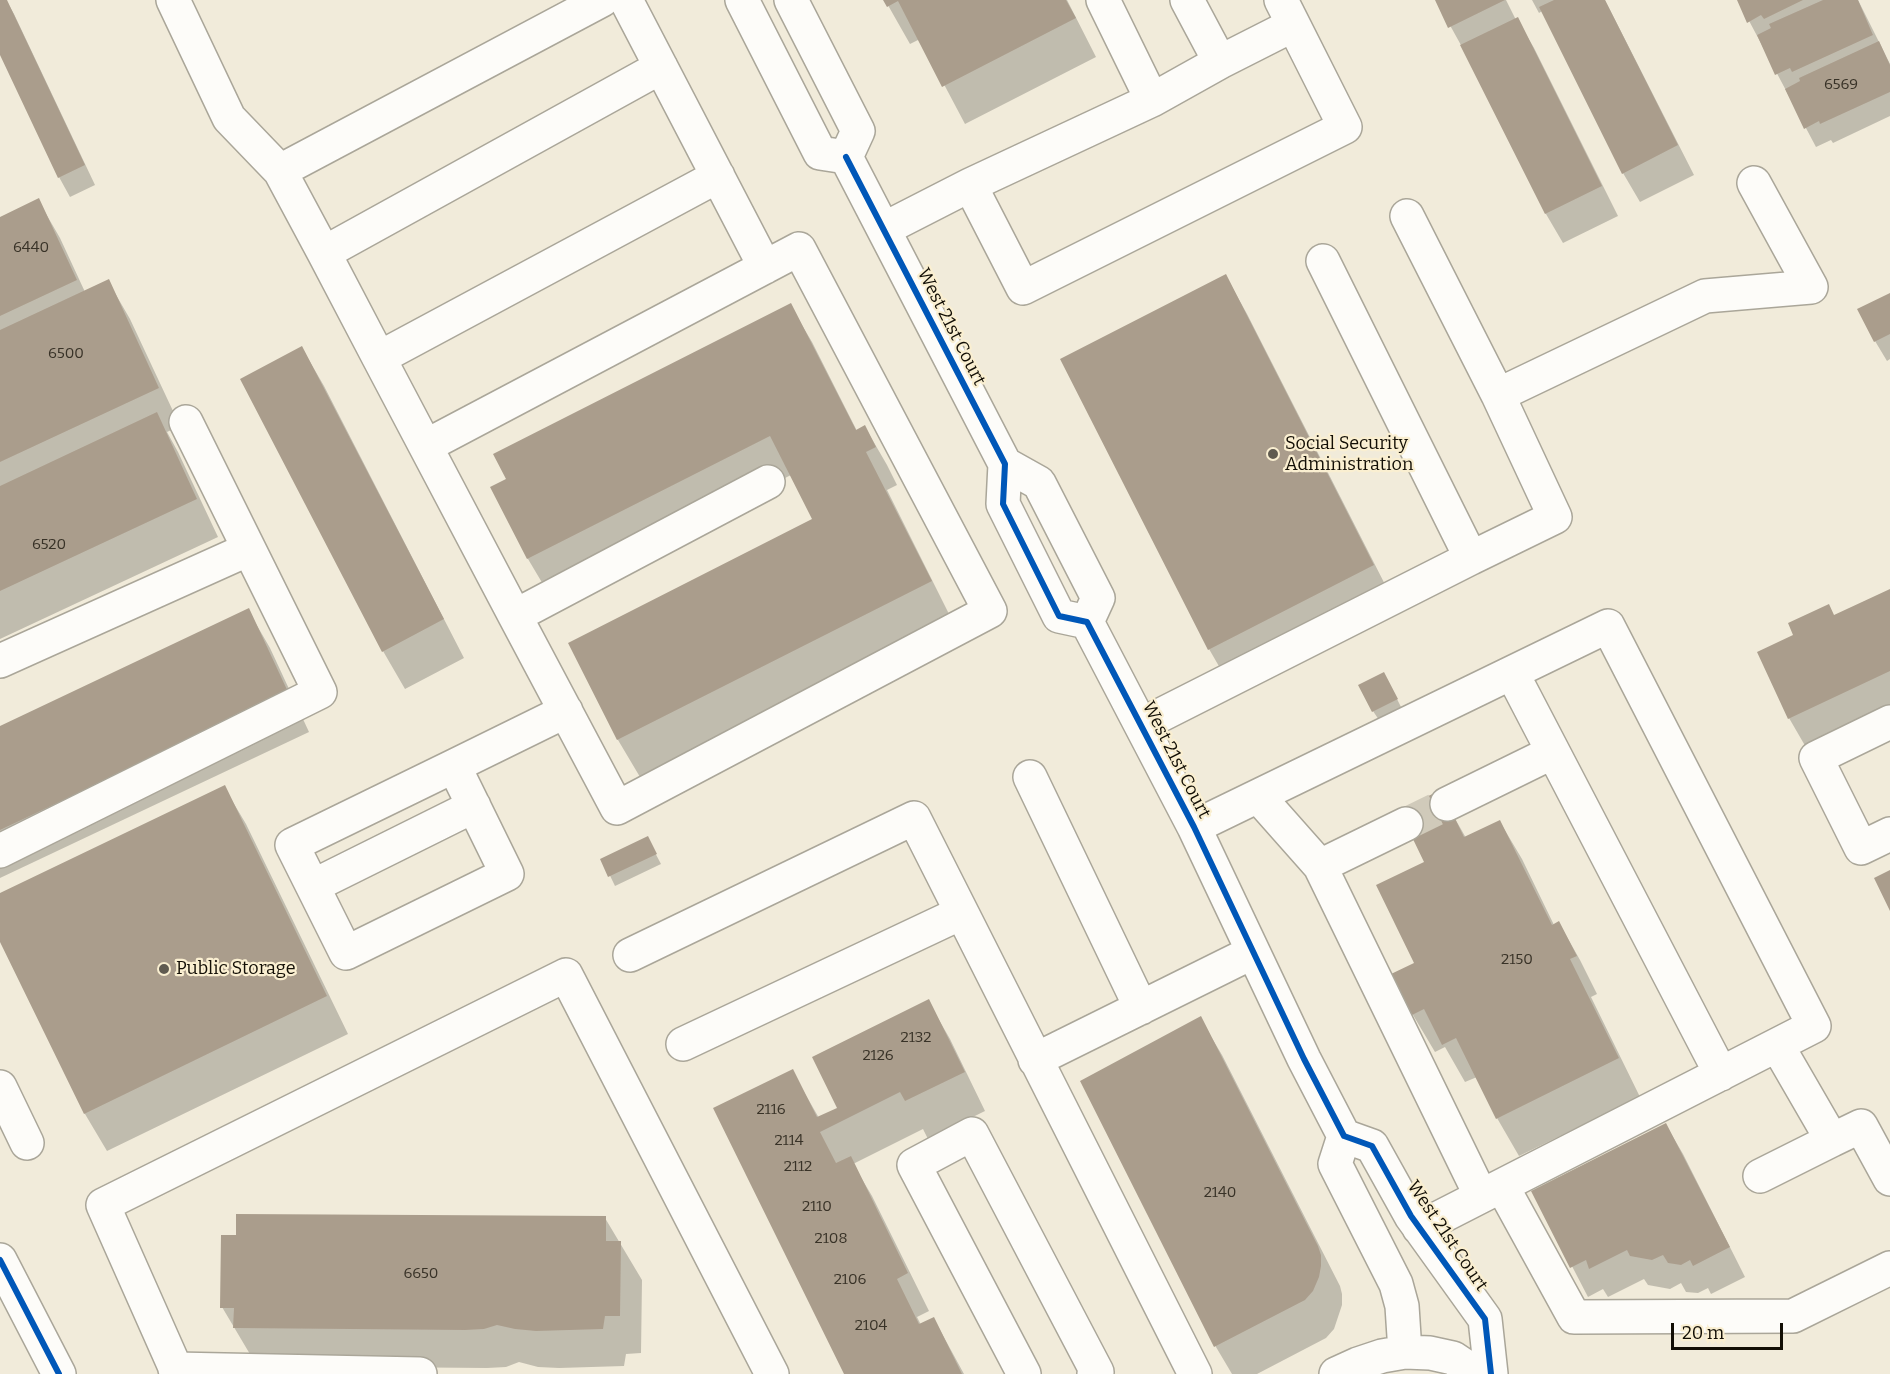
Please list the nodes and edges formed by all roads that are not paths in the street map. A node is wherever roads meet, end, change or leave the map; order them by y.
1 (173, 0) edge
2 (602, 0) edge
3 (626, 0) edge
4 (742, 0) edge
5 (791, 0) edge
6 (1102, 0) edge
7 (1186, 0) edge
8 (1287, 12) edge
9 (1220, 62) junction
10 (661, 67) junction
11 (1152, 100) junction
12 (846, 157) junction
13 (280, 171) junction
14 (718, 176) junction
15 (1754, 183) dead end
16 (970, 186) junction
17 (1407, 216) dead end
18 (884, 229) junction
19 (324, 252) junction
20 (1323, 261) dead end
21 (765, 267) junction
22 (379, 358) junction
23 (1498, 395) junction
24 (186, 422) dead end
25 (426, 446) junction
26 (768, 482) dead end
27 (249, 549) junction
28 (1471, 558) junction
29 (515, 616) junction
30 (0, 661) edge
31 (1512, 673) junction
32 (566, 711) junction
33 (1890, 722) edge
34 (1141, 725) junction
35 (1553, 752) junction
36 (454, 766) junction
37 (1029, 777) dead end
38 (1258, 796) junction
39 (1447, 804) tunnel mouth
40 (474, 806) junction
41 (1406, 824) tunnel mouth
42 (1194, 827) junction
43 (1890, 834) edge
44 (0, 850) edge
45 (1320, 866) junction
46 (313, 886) junction
47 (962, 913) junction
48 (1253, 952) junction
49 (630, 955) dead end
50 (1141, 1008) junction
51 (683, 1044) dead end
52 (1777, 1045) junction
53 (1035, 1060) junction
54 (1721, 1074) junction
55 (0, 1087) edge
56 (1344, 1136) junction
57 (1833, 1140) junction
58 (27, 1143) dead end
59 (1760, 1176) dead end
60 (1890, 1179) edge
61 (1492, 1191) junction
62 (1419, 1228) junction
63 (0, 1260) edge
64 (1890, 1268) edge
65 (1405, 1352) junction
66 (177, 1372) edge
67 (59, 1374) edge
68 (420, 1374) edge
69 (772, 1374) edge
70 (1024, 1374) edge
71 (1094, 1374) edge
72 (1195, 1374) edge
73 (1336, 1374) edge
74 (1477, 1374) edge
75 (1491, 1374) edge

1 - 13 street
2 - 13 street
3 - 10 street
4 - 12 street
5 - 12 street
6 - 11 street
7 - 9 street
8 - 9 street
8 - 16 street
9 - 11 street
10 - 14 street
10 - 19 street
11 - 16 street
12 - 18 street, West 21st Court
13 - 19 street
14 - 21 street
14 - 22 street
15 - 23 street
16 - 18 street
17 - 23 street
18 - 34 street, West 21st Court
19 - 22 street
20 - 28 street
21 - 25 street
21 - 32 street
22 - 25 street
23 - 28 street
24 - 27 street
25 - 29 street
26 - 29 street
27 - 30 street
27 - 44 street
28 - 34 street
29 - 32 street
31 - 35 street
31 - 38 street
31 - 52 street
32 - 36 street
33 - 43 street
34 - 42 street, West 21st Court
35 - 39 street
35 - 54 street
36 - 40 street
36 - 46 street
37 - 50 street
38 - 42 street
38 - 45 street
40 - 46 street
40 - 46 street
41 - 45 street
42 - 48 street, West 21st Court
45 - 61 street
47 - 49 street
47 - 51 street
47 - 53 street
48 - 50 street
48 - 56 street, West 21st Court
50 - 53 street
52 - 54 street
52 - 57 street
53 - 72 street
54 - 61 street
55 - 58 street
56 - 62 street, West 21st Court
56 - 65 street
57 - 59 street
57 - 60 street
61 - 62 street
61 - 64 street
62 - 75 street, West 21st Court
63 - 67 street
65 - 73 street
65 - 74 street
66 - 68 street
66 - 69 street
70 - 71 street

